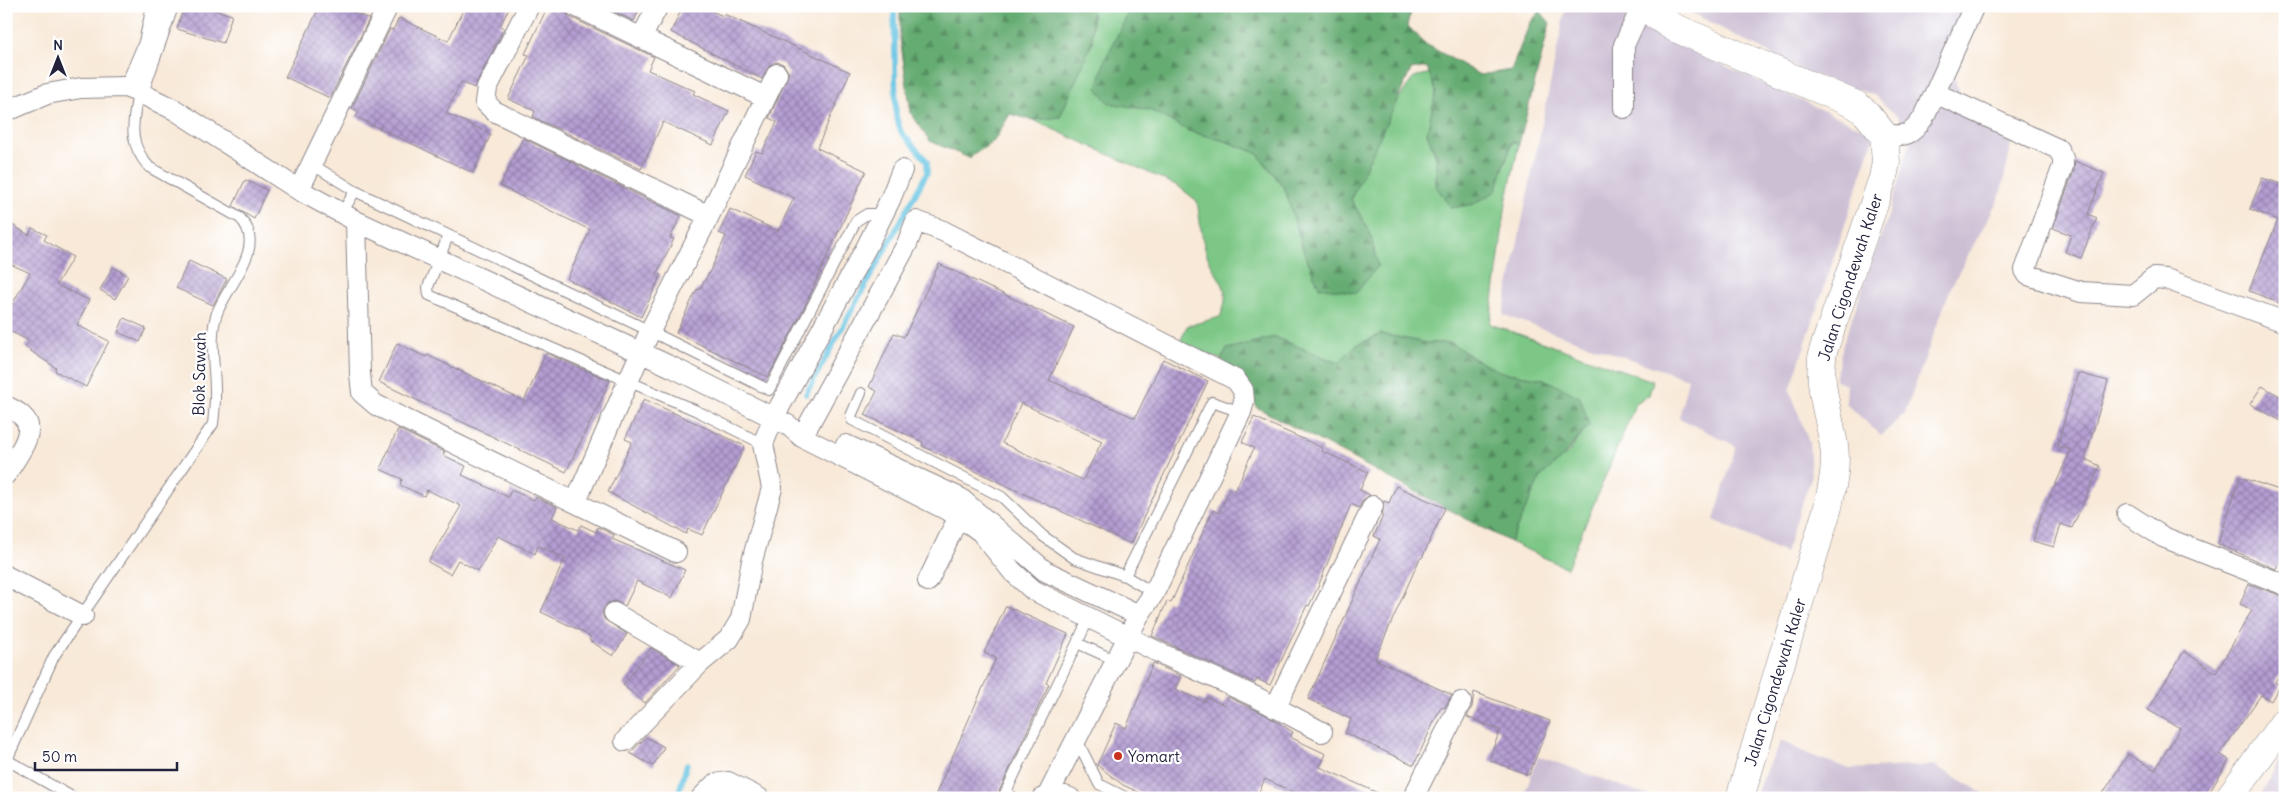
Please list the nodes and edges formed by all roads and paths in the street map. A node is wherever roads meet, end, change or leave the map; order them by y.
1 (152, 6) edge
2 (168, 6) edge
3 (388, 6) edge
4 (529, 6) edge
5 (575, 6) edge
6 (658, 6) edge
7 (1642, 6) edge
8 (1650, 6) edge
9 (1974, 6) edge
10 (641, 38) junction
11 (777, 74) dead end
12 (131, 90) junction
13 (1935, 93) junction
14 (765, 97) junction
15 (1624, 108) dead end
16 (6, 109) edge
17 (1884, 135) junction
18 (312, 165) junction
19 (902, 170) dead end
20 (299, 190) junction
21 (355, 191) junction
22 (710, 216) junction
23 (349, 217) junction
24 (901, 218) junction
25 (448, 236) junction
26 (438, 259) junction
27 (2285, 322) edge
28 (650, 331) junction
29 (640, 354) junction
30 (628, 381) junction
31 (861, 393) dead end
32 (776, 395) junction
33 (6, 406) edge
34 (1241, 412) junction
35 (793, 427) junction
36 (763, 444) junction
37 (6, 474) edge
38 (576, 501) junction
39 (1373, 506) dead end
40 (2127, 514) dead end
41 (959, 516) junction
42 (676, 552) dead end
43 (6, 576) edge
44 (1125, 576) junction
45 (928, 581) dead end
46 (2285, 585) edge
47 (1154, 593) junction
48 (614, 613) dead end
49 (1140, 614) junction
50 (82, 616) junction
51 (1089, 618) junction
52 (1129, 638) junction
53 (1077, 643) junction
54 (1116, 661) junction
55 (700, 663) junction
56 (1461, 702) dead end
57 (1275, 708) junction
58 (2285, 721) edge
59 (1322, 732) dead end
60 (1076, 738) junction
61 (625, 741) dead end
62 (7, 761) edge
63 (1005, 795) edge
64 (1046, 796) edge
65 (1125, 797) edge
66 (74, 798) edge
67 (701, 798) edge
68 (759, 798) edge
69 (1016, 798) edge
70 (1070, 798) edge
71 (1413, 798) edge
72 (1740, 798) edge
73 (2230, 798) edge

1 - 12 lane
2 - 12 street
3 - 18 street
4 - 22 street
5 - 10 street
6 - 10 street
7 - 15 street
8 - 17 main road
9 - 13 street
10 - 14 street
11 - 14 street
12 - 16 street
12 - 20 street
12 - 50 lane, Blok Sawah
13 - 17 street
13 - 27 street
14 - 22 street
17 - 72 main road, Jalan Cigondewah Kaler
18 - 20 street
18 - 21 lane
19 - 24 street
20 - 23 street
21 - 23 lane
21 - 25 lane
22 - 28 street
23 - 26 street
23 - 38 street
24 - 32 street
24 - 34 street
24 - 35 street
25 - 26 lane
25 - 28 lane
26 - 29 street
26 - 30 lane
28 - 29 street
28 - 32 lane
29 - 30 street
29 - 35 street
30 - 36 lane
30 - 38 street
31 - 44 lane
32 - 35 street
33 - 37 street
34 - 44 lane
34 - 47 street
35 - 36 street
35 - 41 street
35 - 49 street
36 - 55 street
38 - 42 street
39 - 57 street
40 - 46 street
41 - 45 street
41 - 51 street
43 - 50 street
44 - 47 lane
47 - 49 street
48 - 55 street
49 - 52 street
50 - 62 lane, Blok Sawah
51 - 52 street
51 - 53 lane
52 - 54 street
52 - 57 street
53 - 54 lane
53 - 63 lane
54 - 60 street
55 - 61 street
56 - 71 street
57 - 59 street
58 - 73 main road
60 - 64 street
60 - 65 lane
62 - 66 lane, Blok Sawah
63 - 69 lane
64 - 70 street
67 - 68 street

